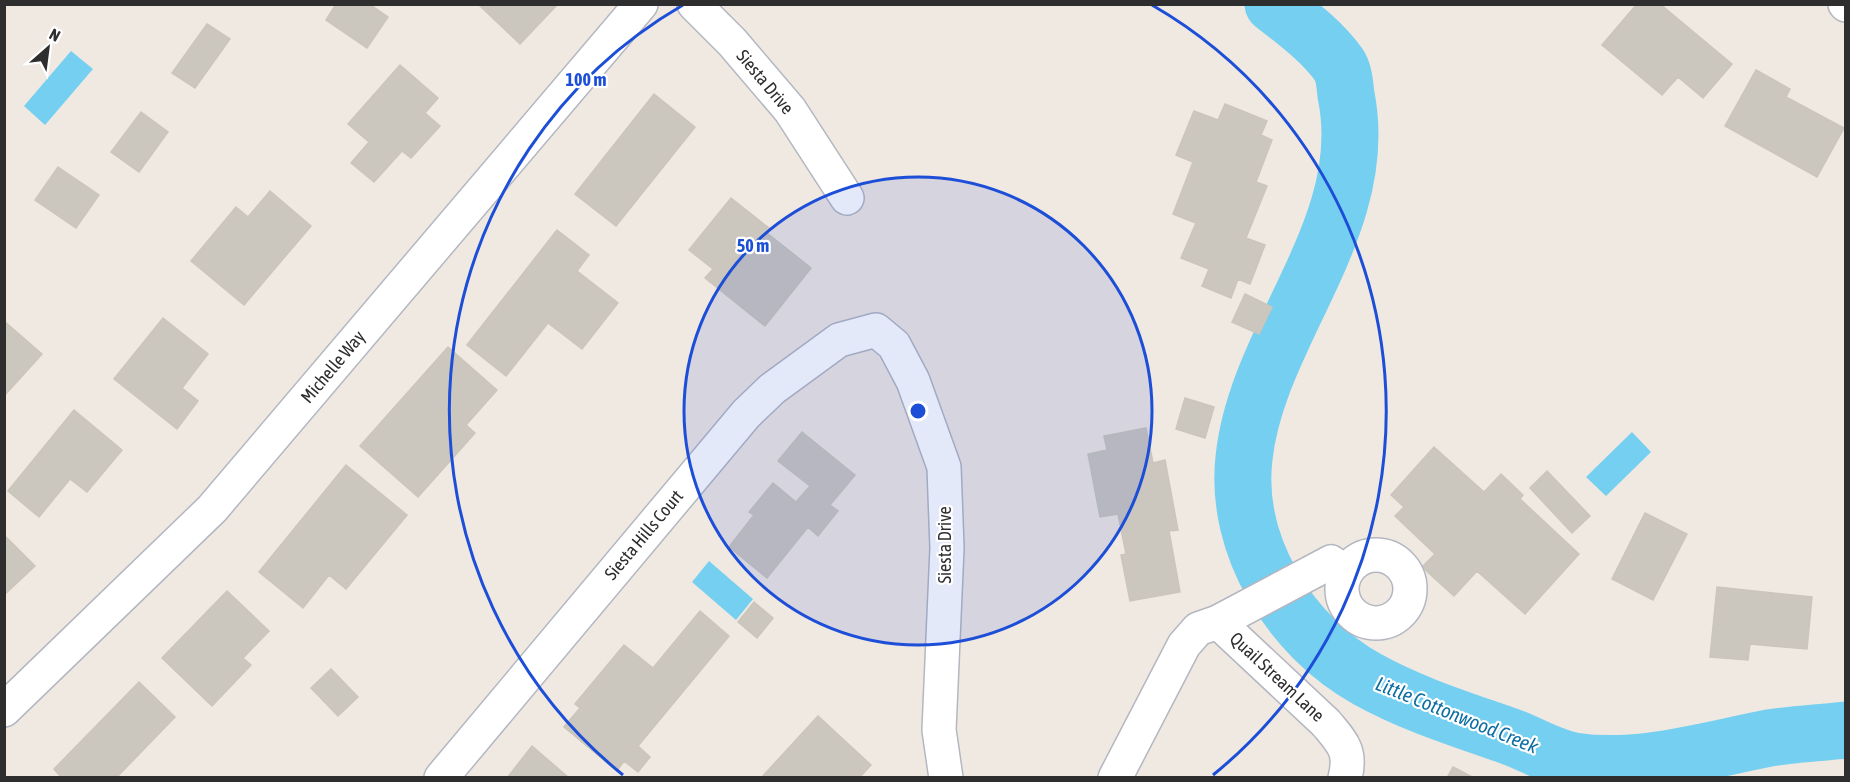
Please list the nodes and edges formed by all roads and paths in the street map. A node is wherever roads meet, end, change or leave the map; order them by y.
1 (641, 4) edge
2 (694, 4) edge
3 (847, 198) dead end
4 (876, 330) joint
5 (1346, 573) dead end
6 (1218, 622) junction
7 (4, 710) edge
8 (441, 777) edge
9 (946, 777) edge
10 (1115, 777) edge
11 (1345, 777) edge

1 - 7 street, Michelle Way
2 - 3 street, Siesta Drive
4 - 8 street, Siesta Hills Court
4 - 9 street, Siesta Drive
5 - 6 street
6 - 10 street, Quail Stream Lane
6 - 11 street, Quail Stream Lane

